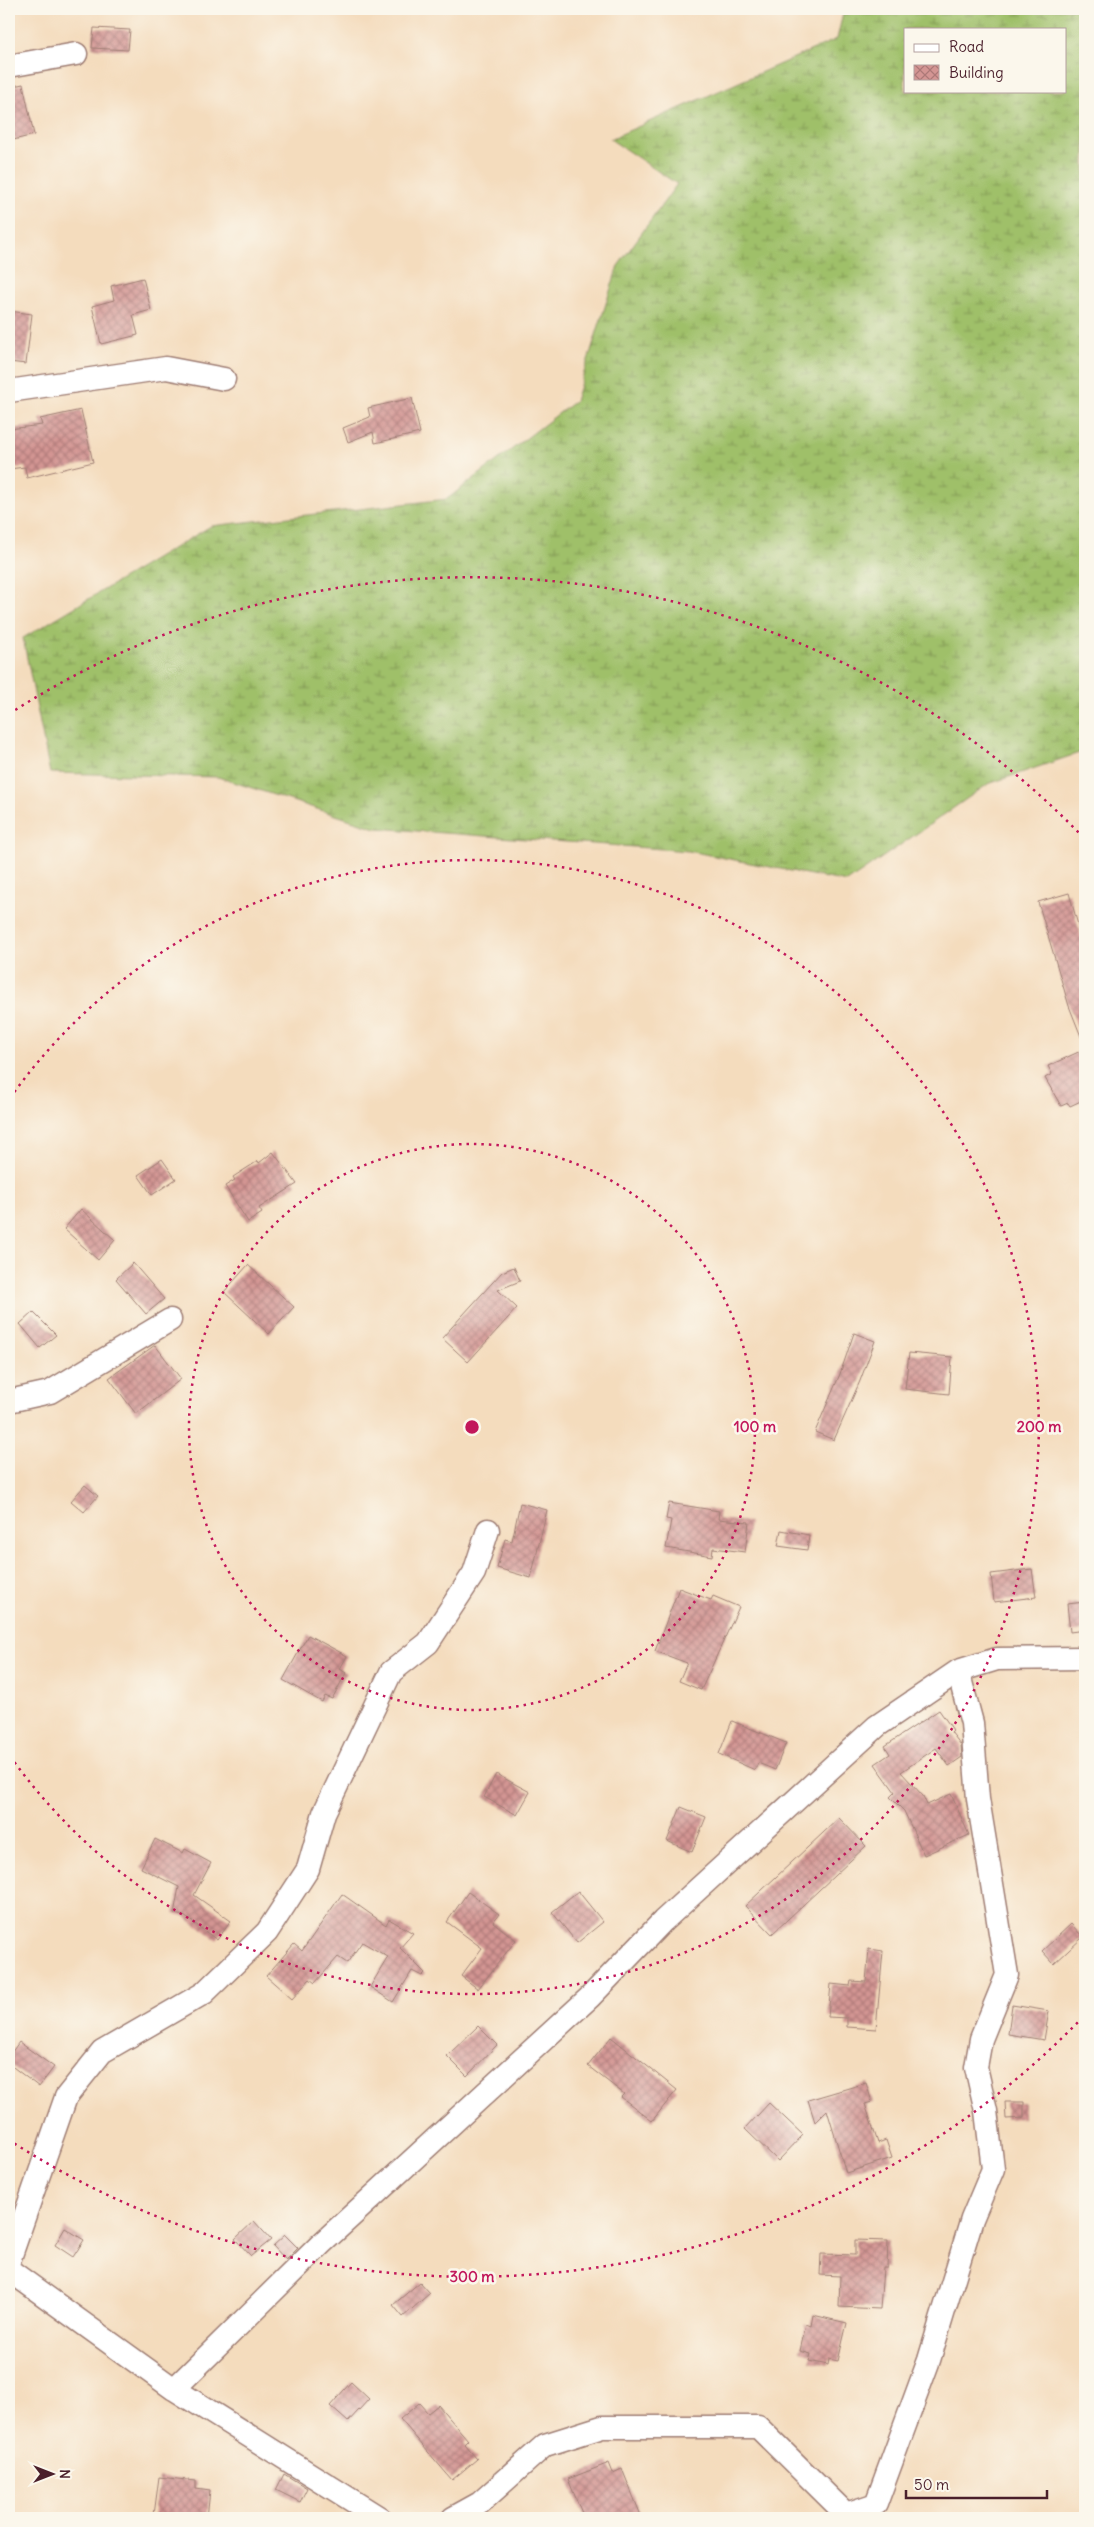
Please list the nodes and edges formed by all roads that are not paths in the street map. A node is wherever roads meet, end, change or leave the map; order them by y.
1 (76, 54) dead end
2 (9, 66) edge
3 (224, 379) dead end
4 (9, 391) edge
5 (170, 1320) dead end
6 (9, 1402) edge
7 (488, 1530) dead end
8 (1085, 1658) edge
9 (958, 1671) junction
10 (9, 2261) edge
11 (9, 2270) edge
12 (174, 2389) junction
13 (380, 2518) edge
14 (453, 2518) edge

1 - 2 street
3 - 4 street
5 - 6 street
7 - 10 street
8 - 9 street
9 - 12 street
9 - 14 street
11 - 12 street
12 - 13 street

